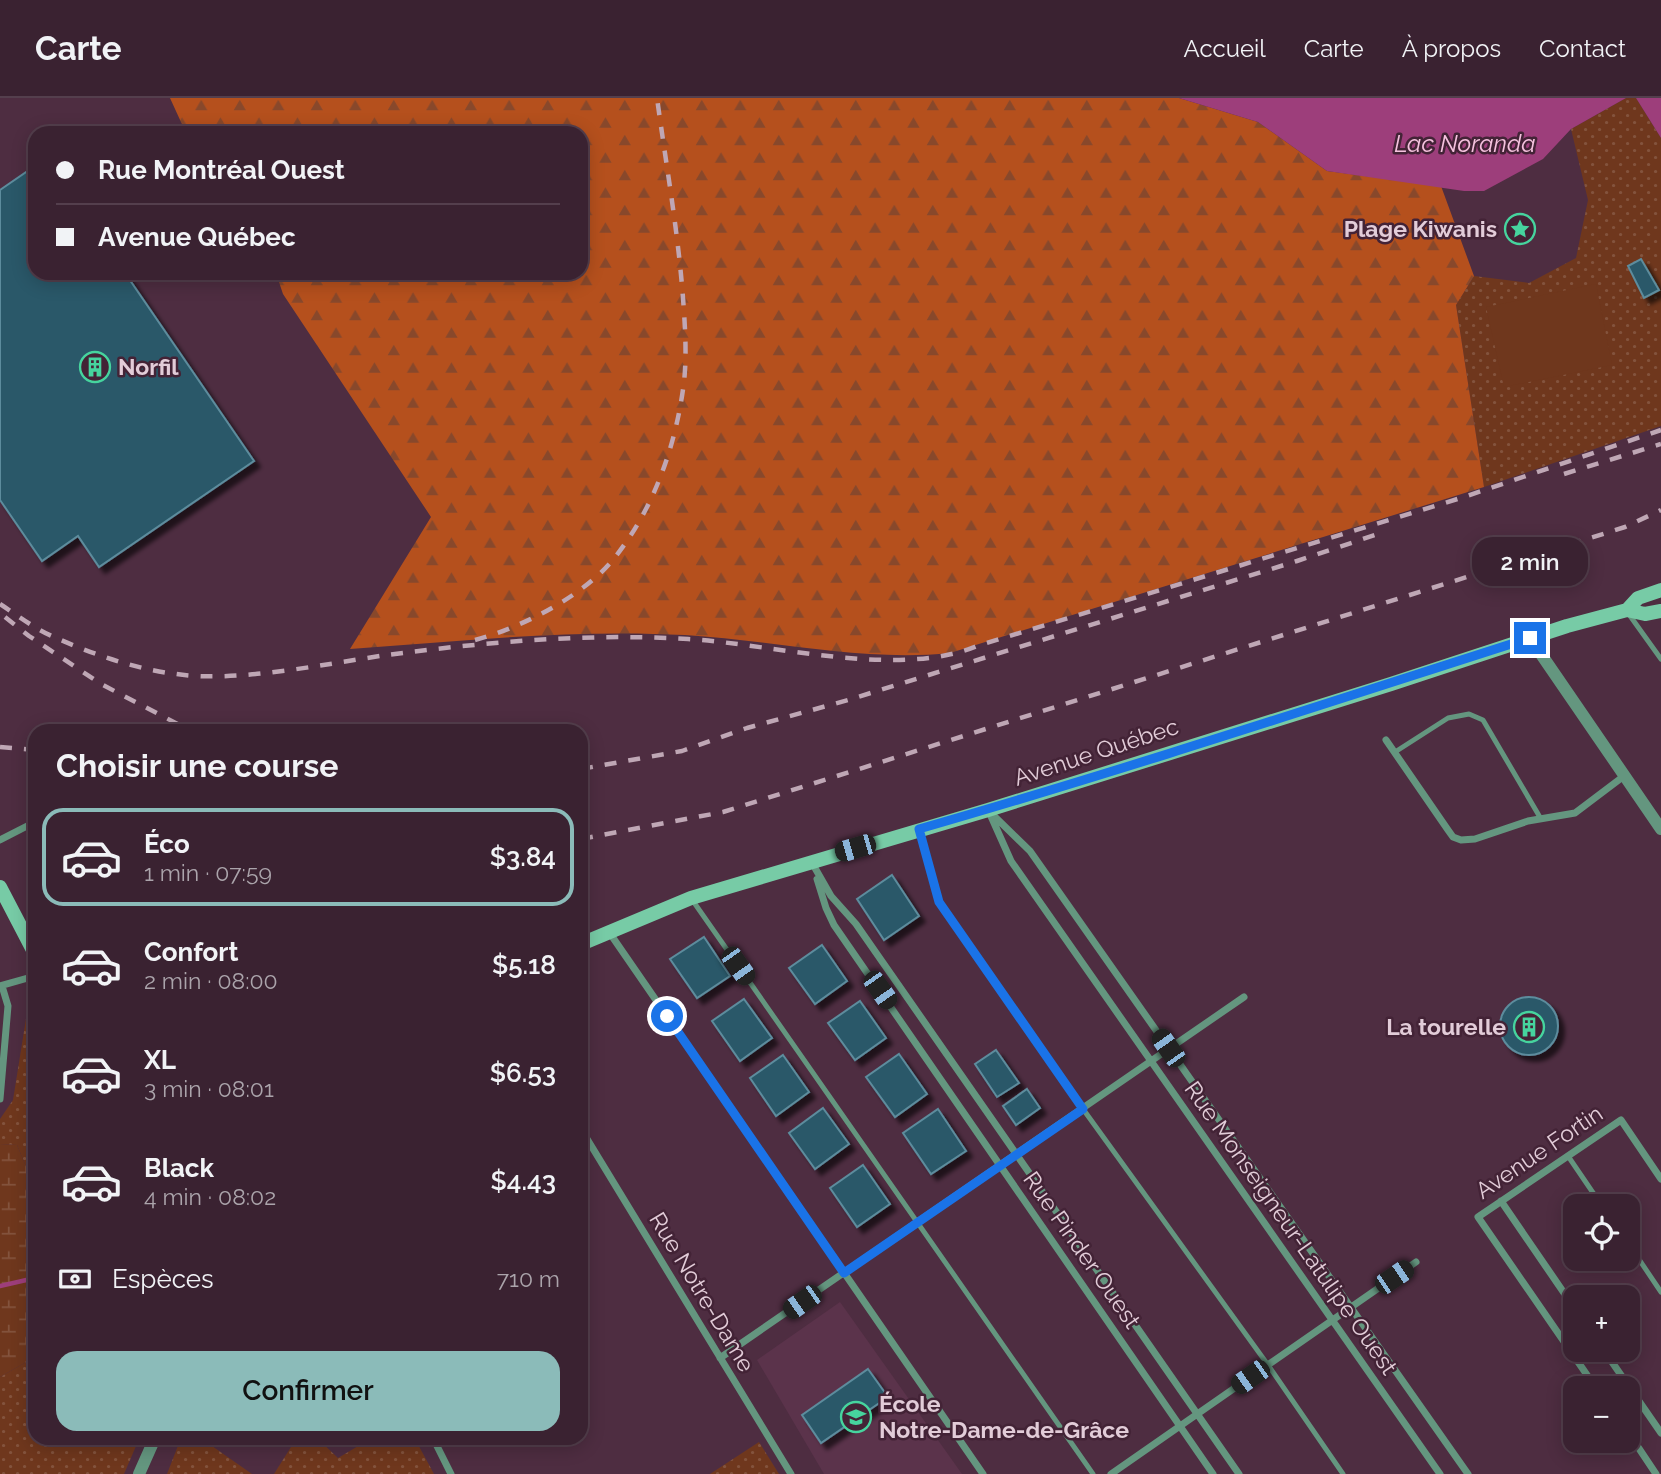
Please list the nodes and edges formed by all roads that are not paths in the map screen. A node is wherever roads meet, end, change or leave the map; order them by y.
1 (1661, 590) edge
2 (1627, 610) junction
3 (1661, 611) edge
4 (1530, 638) junction
5 (1661, 659) edge
6 (1386, 740) dead end
7 (1395, 752) junction
8 (1625, 776) junction
9 (988, 810) junction
10 (1541, 819) junction
11 (28, 826) edge
12 (919, 829) junction
13 (1661, 829) edge
14 (0, 840) edge
15 (811, 861) junction
16 (0, 887) edge
17 (691, 898) junction
18 (609, 931) junction
19 (28, 941) edge
20 (588, 941) edge
21 (28, 978) edge
22 (1, 986) edge
23 (1244, 997) dead end
24 (1168, 1048) junction
25 (1151, 1060) junction
26 (0, 1099) edge
27 (1083, 1109) junction
28 (588, 1141) edge
29 (1015, 1155) junction
30 (1568, 1156) junction
31 (1000, 1166) junction
32 (1661, 1179) edge
33 (1594, 1194) edge
34 (1501, 1202) junction
35 (916, 1223) junction
36 (1640, 1261) edge
37 (1416, 1262) dead end
38 (844, 1273) junction
39 (1563, 1292) edge
40 (1661, 1292) edge
41 (1349, 1307) junction
42 (1331, 1319) junction
43 (720, 1358) junction
44 (1612, 1362) edge
45 (1268, 1365) junction
46 (1589, 1376) edge
47 (1197, 1414) junction
48 (1180, 1426) junction
49 (1661, 1433) edge
50 (152, 1445) edge
51 (436, 1445) edge
52 (1640, 1451) edge
53 (139, 1474) edge
54 (451, 1474) edge
55 (791, 1474) edge
56 (983, 1474) edge
57 (1093, 1474) edge
58 (1111, 1474) edge
59 (1213, 1474) edge
60 (1239, 1474) edge
61 (1343, 1474) edge
62 (1440, 1474) edge
63 (1468, 1474) edge
64 (1656, 1474) edge

1 - 2 main road, Avenue Québec
2 - 3 main road, Avenue Québec
2 - 4 main road, Avenue Québec
2 - 5 lane
4 - 8 street
4 - 9 main road, Avenue Québec
6 - 7 street
7 - 10 street
7 - 10 lane
8 - 10 street
8 - 13 street
9 - 12 main road, Avenue Québec
9 - 24 street, Rue Monseigneur-Latulipe Ouest
9 - 25 street, Rue Monseigneur-Latulipe Ouest
11 - 14 street
12 - 15 main road, Avenue Québec
12 - 27 lane
15 - 17 main road, Avenue Québec
15 - 29 street, Rue Pinder Ouest
15 - 31 street, Rue Pinder Ouest
16 - 19 main road
17 - 18 main road, Avenue Québec
17 - 35 lane
18 - 20 main road, Avenue Québec
18 - 38 street
21 - 22 street
22 - 26 street
23 - 24 street
24 - 25 street
24 - 41 street, Rue Monseigneur-Latulipe Ouest
25 - 27 street
25 - 42 street, Rue Monseigneur-Latulipe Ouest
27 - 29 street
27 - 45 lane
28 - 43 street, Rue Notre-Dame
29 - 31 street
29 - 47 street, Rue Pinder Ouest
30 - 32 street, Avenue Fortin
30 - 33 lane
30 - 34 street, Avenue Fortin
31 - 35 street
31 - 48 street, Rue Pinder Ouest
34 - 39 street
34 - 46 street, Avenue Fortin
35 - 38 street
35 - 57 lane
36 - 40 lane
37 - 41 street
38 - 43 street
38 - 56 street
41 - 42 street
41 - 63 street, Rue Monseigneur-Latulipe Ouest
42 - 45 street
42 - 62 street, Rue Monseigneur-Latulipe Ouest
43 - 55 street, Rue Notre-Dame
44 - 49 street
45 - 47 street
45 - 61 lane
47 - 48 street
47 - 60 street, Rue Pinder Ouest
48 - 58 street
48 - 59 street, Rue Pinder Ouest
50 - 53 street
51 - 54 street
52 - 64 street

